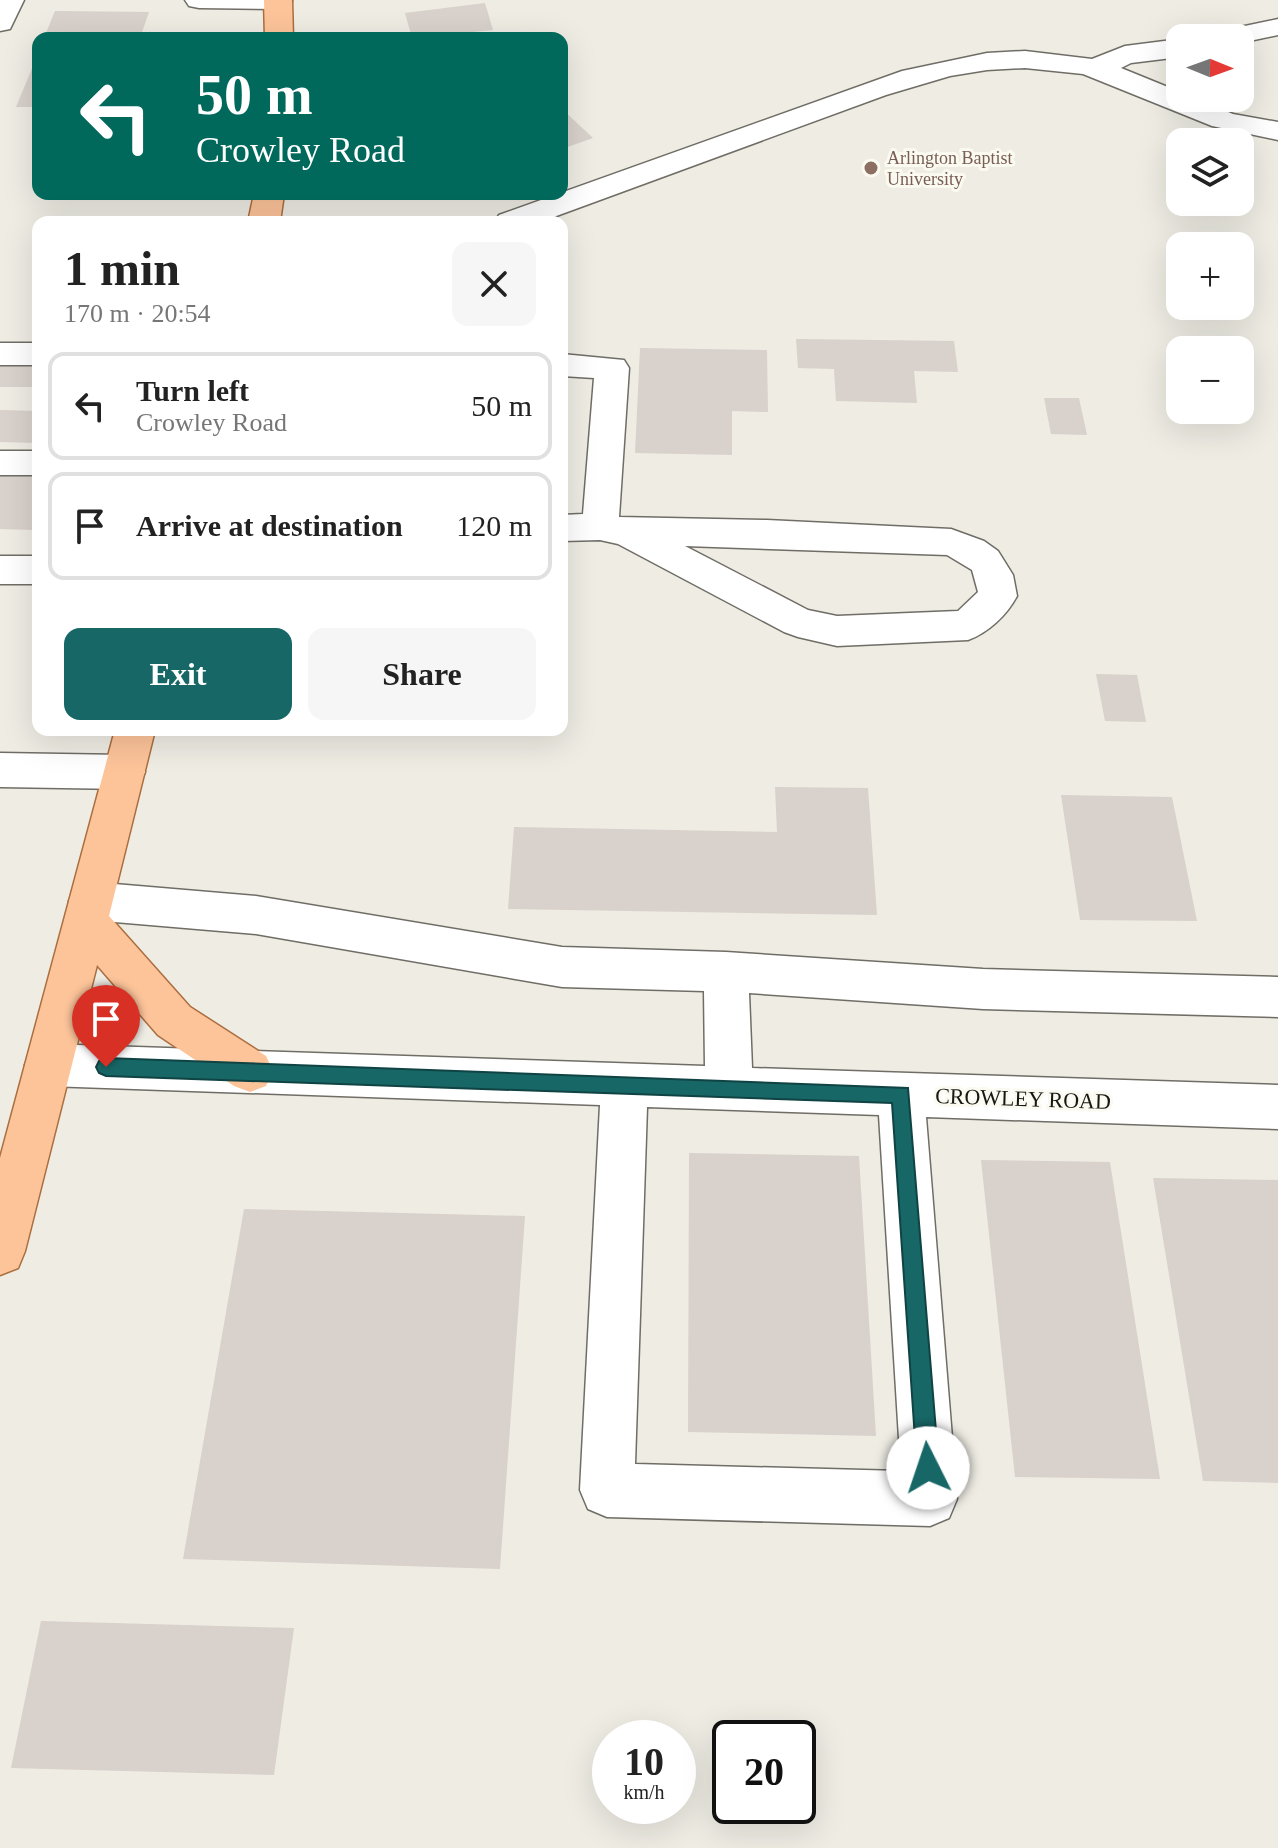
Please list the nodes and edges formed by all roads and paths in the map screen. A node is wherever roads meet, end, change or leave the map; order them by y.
1 (10, 0) edge
2 (199, 0) edge
3 (278, 1) edge
4 (0, 23) edge
5 (1278, 27) edge
6 (279, 32) edge
7 (1254, 32) edge
8 (1166, 50) edge
9 (1094, 69) junction
10 (1278, 131) edge
11 (527, 216) edge
12 (0, 354) edge
13 (32, 354) edge
14 (568, 365) edge
15 (0, 463) edge
16 (32, 463) edge
17 (568, 528) edge
18 (614, 530) junction
19 (0, 570) edge
20 (32, 570) edge
21 (130, 751) edge
22 (0, 770) edge
23 (88, 911) junction
24 (726, 972) junction
25 (1278, 997) edge
26 (48, 1065) junction
27 (250, 1071) junction
28 (624, 1085) junction
29 (729, 1088) junction
30 (901, 1094) junction
31 (1278, 1107) edge
32 (12, 1155) edge
33 (0, 1251) edge

1 - 4 street
2 - 3 street
3 - 6 main road
5 - 7 street
8 - 9 street
9 - 10 street
9 - 11 street
12 - 13 street
14 - 18 street
15 - 16 street
17 - 18 street
18 - 18 street
19 - 20 street
21 - 22 street
21 - 23 main road
23 - 24 street
23 - 26 main road
23 - 27 main road
24 - 25 street
24 - 29 street
26 - 27 street, CROWLEY ROAD
26 - 32 main road
27 - 28 street, CROWLEY ROAD
28 - 29 street, CROWLEY ROAD
28 - 30 street
29 - 30 street, CROWLEY ROAD
30 - 31 street, CROWLEY ROAD
32 - 33 main road

